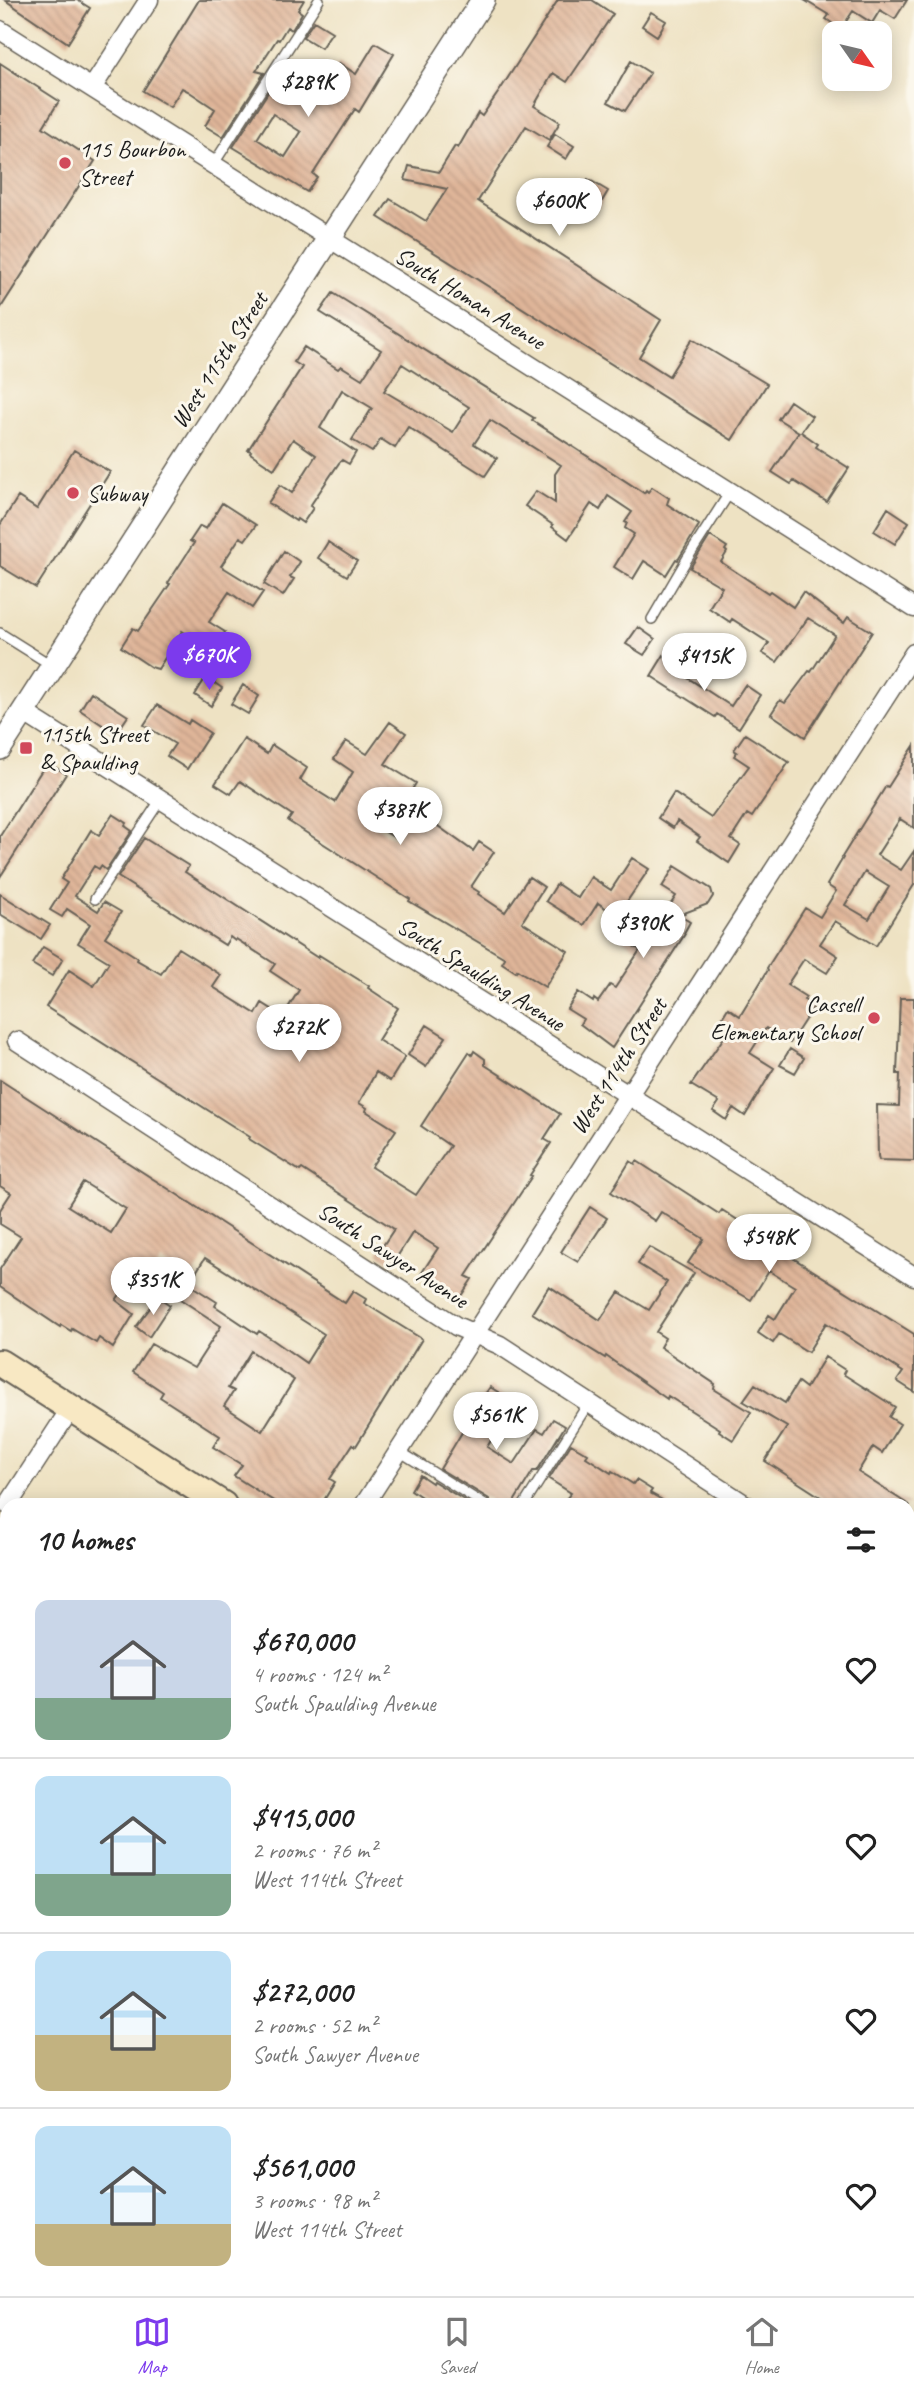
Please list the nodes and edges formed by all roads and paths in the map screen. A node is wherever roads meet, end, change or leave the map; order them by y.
1 (149, 0) edge
2 (318, 0) edge
3 (483, 0) edge
4 (0, 30) edge
5 (92, 88) junction
6 (213, 165) junction
7 (329, 238) junction
8 (730, 492) junction
9 (914, 608) edge
10 (652, 619) dead end
11 (0, 632) edge
12 (914, 653) edge
13 (53, 666) junction
14 (23, 712) junction
15 (0, 748) edge
16 (161, 799) junction
17 (95, 899) dead end
18 (17, 1041) dead end
19 (628, 1096) junction
20 (914, 1276) edge
21 (476, 1335) junction
22 (0, 1363) edge
23 (589, 1404) junction
24 (71, 1408) junction
25 (400, 1451) junction
26 (13, 1498) edge
27 (204, 1498) edge
28 (369, 1498) edge
29 (474, 1498) edge
30 (529, 1498) edge
31 (735, 1498) edge

1 - 5 street
2 - 6 lane
3 - 7 street, West 115th Street
4 - 5 street, South Homan Avenue
5 - 6 street, South Homan Avenue
6 - 7 street, South Homan Avenue
7 - 8 street, South Homan Avenue
7 - 13 street, West 115th Street
8 - 9 street, South Homan Avenue
8 - 10 lane
11 - 13 lane
12 - 19 street, West 114th Street
13 - 14 street, West 115th Street
14 - 15 street, West 115th Street
14 - 16 street, South Spaulding Avenue
16 - 17 lane
16 - 19 street, South Spaulding Avenue
18 - 21 street, South Sawyer Avenue
19 - 20 street, South Spaulding Avenue
19 - 21 street, West 114th Street
21 - 23 street, South Sawyer Avenue
21 - 25 street, West 114th Street
22 - 24 main road
23 - 30 lane
23 - 31 street, South Sawyer Avenue
24 - 26 street
24 - 27 main road
25 - 28 street, West 114th Street
25 - 29 lane

